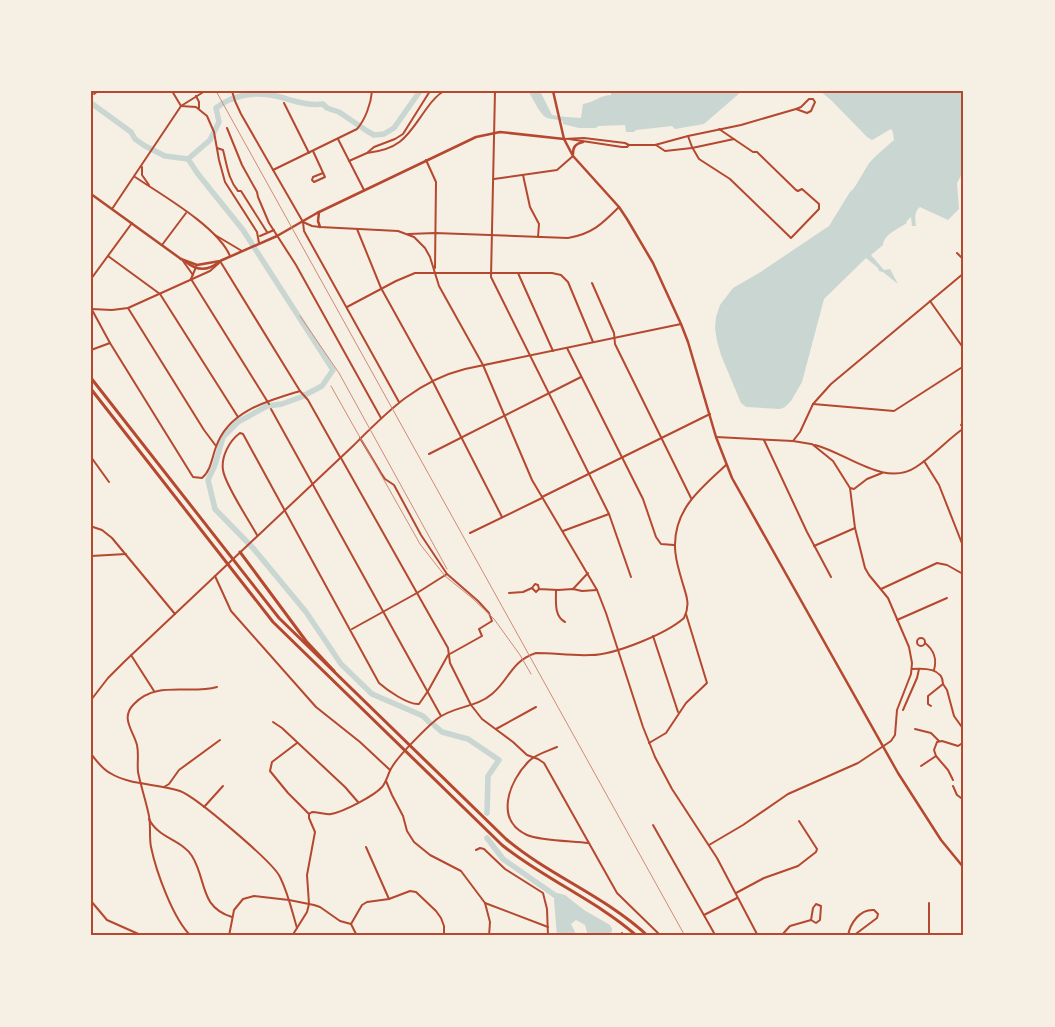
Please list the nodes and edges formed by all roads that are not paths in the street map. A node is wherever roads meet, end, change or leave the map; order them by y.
1 (98, 91) edge
2 (172, 91) edge
3 (204, 91) edge
4 (372, 91) edge
5 (430, 91) edge
6 (444, 91) edge
7 (495, 91) edge
8 (553, 91) edge
9 (232, 92) edge
10 (94, 94) dead end
11 (196, 96) junction
12 (284, 103) dead end
13 (181, 106) junction
14 (199, 108) junction
15 (796, 109) junction
16 (227, 128) dead end
17 (719, 129) junction
18 (495, 133) junction
19 (688, 136) junction
20 (338, 139) junction
21 (564, 139) junction
22 (734, 139) junction
23 (583, 142) junction
24 (628, 144) junction
25 (656, 145) junction
26 (217, 148) junction
27 (692, 148) junction
28 (313, 151) junction
29 (308, 153) junction
30 (367, 153) junction
31 (573, 156) junction
32 (426, 160) junction
33 (349, 161) junction
34 (142, 165) junction
35 (273, 170) junction
36 (228, 173) junction
37 (323, 173) junction
38 (223, 174) junction
39 (523, 176) junction
40 (134, 177) junction
41 (494, 178) junction
42 (150, 187) junction
43 (364, 190) junction
44 (238, 192) junction
45 (91, 194) edge
46 (234, 194) junction
47 (619, 207) junction
48 (112, 209) junction
49 (186, 212) junction
50 (319, 212) junction
51 (303, 222) junction
52 (132, 223) junction
53 (269, 223) junction
54 (320, 227) junction
55 (357, 229) junction
56 (274, 230) junction
57 (267, 232) junction
58 (435, 233) junction
59 (408, 234) junction
60 (215, 235) junction
61 (492, 235) junction
62 (258, 236) junction
63 (277, 236) junction
64 (538, 237) junction
65 (258, 243) junction
66 (162, 245) junction
67 (242, 251) junction
68 (957, 253) dead end
69 (108, 256) junction
70 (230, 256) junction
71 (181, 259) junction
72 (964, 260) edge
73 (220, 261) junction
74 (196, 266) junction
75 (435, 272) junction
76 (490, 273) junction
77 (518, 273) junction
78 (964, 273) edge
79 (193, 275) junction
80 (199, 276) junction
81 (91, 279) edge
82 (191, 279) junction
83 (592, 283) dead end
84 (381, 288) junction
85 (160, 294) junction
86 (930, 301) junction
87 (347, 307) junction
88 (128, 308) junction
89 (91, 309) edge
90 (681, 324) junction
91 (614, 338) junction
92 (593, 342) junction
93 (110, 343) junction
94 (567, 348) junction
95 (91, 350) edge
96 (964, 350) edge
97 (553, 351) junction
98 (530, 356) junction
99 (483, 366) junction
100 (964, 366) edge
101 (582, 377) junction
102 (91, 378) edge
103 (432, 380) junction
104 (91, 390) edge
105 (301, 392) junction
106 (548, 394) junction
107 (267, 401) junction
108 (399, 403) junction
109 (269, 404) dead end
110 (813, 404) junction
111 (271, 409) dead end
112 (710, 414) junction
113 (504, 416) junction
114 (238, 417) junction
115 (381, 418) junction
116 (964, 422) edge
117 (960, 425) dead end
118 (964, 428) edge
119 (462, 437) junction
120 (716, 437) junction
121 (360, 438) junction
122 (661, 438) junction
123 (764, 440) junction
124 (794, 441) junction
125 (812, 444) junction
126 (216, 446) junction
127 (429, 454) dead end
128 (91, 457) edge
129 (340, 457) junction
130 (622, 458) junction
131 (924, 461) junction
132 (726, 465) junction
133 (882, 473) junction
134 (589, 474) junction
135 (109, 482) dead end
136 (312, 484) junction
137 (850, 488) junction
138 (542, 498) junction
139 (691, 498) junction
140 (284, 510) junction
141 (609, 514) junction
142 (502, 517) junction
143 (93, 527) dead end
144 (856, 528) junction
145 (563, 531) junction
146 (470, 532) dead end
147 (257, 535) junction
148 (674, 545) junction
149 (814, 546) junction
150 (963, 546) edge
151 (240, 552) junction
152 (126, 554) junction
153 (91, 556) edge
154 (588, 573) junction
155 (447, 574) junction
156 (963, 574) edge
157 (215, 576) junction
158 (631, 577) dead end
159 (831, 577) dead end
160 (532, 588) junction
161 (539, 588) junction
162 (573, 588) junction
163 (881, 589) junction
164 (556, 590) junction
165 (597, 590) junction
166 (417, 593) junction
167 (509, 593) dead end
168 (947, 598) dead end
169 (383, 612) junction
170 (175, 614) junction
171 (686, 614) junction
172 (898, 620) junction
173 (565, 622) dead end
174 (351, 629) junction
175 (653, 636) junction
176 (925, 643) dead end
177 (618, 650) junction
178 (132, 655) junction
179 (448, 655) junction
180 (912, 669) junction
181 (919, 669) junction
182 (934, 670) junction
183 (342, 681) junction
184 (943, 684) junction
185 (217, 688) dead end
186 (154, 691) junction
187 (428, 691) junction
188 (91, 700) edge
189 (471, 705) junction
190 (931, 706) dead end
191 (536, 707) dead end
192 (903, 710) dead end
193 (679, 713) junction
194 (441, 716) junction
195 (273, 722) dead end
196 (916, 729) dead end
197 (495, 730) junction
198 (964, 730) edge
199 (220, 740) dead end
200 (939, 741) junction
201 (297, 743) junction
202 (649, 743) junction
203 (963, 743) edge
204 (883, 746) junction
205 (556, 747) dead end
206 (91, 754) edge
207 (936, 756) junction
208 (533, 758) junction
209 (921, 766) dead end
210 (390, 770) junction
211 (953, 780) dead end
212 (386, 781) junction
213 (141, 783) junction
214 (223, 786) dead end
215 (953, 786) dead end
216 (164, 787) junction
217 (964, 800) edge
218 (358, 802) junction
219 (204, 807) junction
220 (309, 814) junction
221 (149, 818) junction
222 (799, 821) dead end
223 (653, 825) dead end
224 (588, 843) junction
225 (709, 844) junction
226 (366, 847) dead end
227 (476, 850) dead end
228 (964, 868) edge
229 (736, 893) junction
230 (738, 898) junction
231 (388, 899) junction
232 (288, 900) junction
233 (91, 901) edge
234 (485, 903) junction
235 (928, 903) dead end
236 (309, 904) junction
237 (704, 916) junction
238 (232, 918) junction
239 (811, 920) junction
240 (351, 924) junction
241 (548, 927) junction
242 (297, 928) junction
243 (714, 933) dead end
244 (143, 936) edge
245 (191, 936) edge
246 (229, 936) edge
247 (292, 936) edge
248 (357, 936) edge
249 (444, 936) edge
250 (489, 936) edge
251 (548, 936) edge
252 (637, 936) edge
253 (648, 936) edge
254 (661, 936) edge
255 (758, 936) edge
256 (781, 936) edge
257 (848, 936) edge
258 (853, 936) edge
259 (929, 936) edge

1 - 10 street
2 - 13 street
3 - 11 street
4 - 20 street
5 - 30 street
6 - 30 street
7 - 18 street
8 - 21 main road
9 - 35 street
11 - 13 street
11 - 14 street
12 - 29 street
13 - 14 street
13 - 34 street
14 - 26 street
15 - 15 street
15 - 17 street
16 - 53 street
17 - 19 street
17 - 22 street
18 - 21 main road
18 - 32 main road
18 - 41 street
19 - 25 street
19 - 27 street
20 - 28 street
20 - 33 street
21 - 23 street
21 - 24 street
21 - 31 main road
22 - 27 street
22 - 27 street
23 - 24 street
23 - 31 main road
24 - 25 street
25 - 27 street
26 - 36 street
26 - 38 street
28 - 29 street
28 - 37 street
29 - 35 street
30 - 33 street
31 - 39 street
31 - 47 main road
32 - 43 main road
32 - 58 street
33 - 43 street
34 - 40 street
34 - 42 street
35 - 51 street
36 - 38 street
36 - 44 street
37 - 37 street
38 - 46 street
39 - 41 street
39 - 64 street
40 - 42 street
40 - 48 street
41 - 61 street
42 - 49 street
43 - 50 main road
44 - 46 street
44 - 57 street
45 - 48 main road
46 - 62 street
47 - 64 street
47 - 90 main road
48 - 52 main road
49 - 60 street
49 - 66 street
50 - 51 main road
50 - 54 main road
51 - 54 street
51 - 63 main road
51 - 87 street
52 - 66 main road
52 - 69 street
53 - 56 street
53 - 57 street
54 - 55 street
55 - 59 street
55 - 84 street
56 - 57 street
56 - 63 street
57 - 62 street
58 - 59 street
58 - 61 street
58 - 75 street
59 - 75 street
60 - 67 street
60 - 70 street
61 - 64 street
61 - 76 street
62 - 65 street
63 - 65 main road
63 - 115 street
65 - 67 main road
66 - 71 main road
67 - 70 main road
68 - 72 street
69 - 81 street
69 - 85 street
70 - 73 main road
71 - 74 main road
71 - 79 street
73 - 74 main road
73 - 80 street
73 - 105 street
74 - 79 street
74 - 80 street
75 - 76 street
75 - 84 street
75 - 99 street
76 - 77 street
76 - 98 street
77 - 92 street
77 - 97 street
78 - 86 street
79 - 82 street
80 - 82 street
82 - 85 street
82 - 107 street
83 - 91 street
84 - 87 street
84 - 103 street
85 - 88 street
85 - 114 street
86 - 96 street
86 - 110 street
87 - 108 street
88 - 89 street
88 - 126 street
89 - 93 street
90 - 91 street
90 - 112 main road
91 - 92 street
91 - 122 street
92 - 94 street
93 - 95 street
93 - 126 street
94 - 97 street
94 - 101 street
97 - 98 street
98 - 99 street
98 - 106 street
99 - 103 street
99 - 113 street
100 - 110 street
101 - 106 street
101 - 130 street
102 - 183 highway
103 - 108 street
103 - 119 street
104 - 252 highway
105 - 107 street
105 - 129 street
106 - 113 street
106 - 134 street
107 - 109 street
107 - 114 street
108 - 115 street
110 - 124 street
111 - 136 street
112 - 120 main road
112 - 122 street
113 - 119 street
113 - 138 street
114 - 126 street
115 - 121 street
116 - 117 street
118 - 131 street
119 - 127 street
119 - 142 street
120 - 123 street
120 - 132 main road
121 - 129 street
121 - 155 street
122 - 130 street
122 - 139 street
123 - 124 street
123 - 149 street
124 - 125 street
125 - 133 street
125 - 137 street
128 - 135 street
129 - 136 street
129 - 166 street
130 - 134 street
130 - 148 street
131 - 133 street
131 - 150 street
132 - 139 street
132 - 204 main road
133 - 137 street
134 - 138 street
134 - 141 street
136 - 140 street
136 - 169 street
137 - 144 street
138 - 142 street
138 - 145 street
139 - 148 street
140 - 147 street
140 - 147 street
140 - 174 street
141 - 145 street
141 - 158 street
142 - 146 street
143 - 152 street
144 - 149 street
144 - 163 street
145 - 154 street
147 - 151 street
148 - 171 street
149 - 159 street
151 - 157 street
151 - 183 highway
152 - 153 street
152 - 170 street
154 - 162 street
154 - 165 street
155 - 166 street
155 - 179 street
156 - 163 street
157 - 170 street
157 - 210 street
160 - 161 street
160 - 161 street
160 - 167 street
161 - 164 street
162 - 164 street
162 - 165 street
163 - 172 street
164 - 173 street
165 - 177 street
166 - 169 street
166 - 179 street
168 - 172 street
169 - 174 street
169 - 187 street
170 - 178 street
171 - 175 street
171 - 193 street
172 - 180 street
174 - 187 street
175 - 177 street
175 - 193 street
176 - 182 street
177 - 189 street
177 - 202 street
178 - 186 street
178 - 188 street
179 - 187 street
179 - 189 street
180 - 181 street
180 - 204 street
181 - 182 street
181 - 192 street
182 - 184 street
183 - 253 highway
184 - 190 street
184 - 198 street
185 - 186 street
186 - 213 street
187 - 194 street
189 - 194 street
189 - 197 street
191 - 197 street
193 - 202 street
194 - 210 street
195 - 201 street
196 - 200 street
197 - 208 street
199 - 216 street
200 - 203 street
200 - 207 street
201 - 218 street
201 - 220 street
202 - 225 street
204 - 225 street
204 - 228 main road
205 - 208 street
206 - 213 street
207 - 209 street
207 - 211 street
208 - 224 street
208 - 224 street
210 - 212 street
212 - 218 street
212 - 234 street
213 - 216 street
213 - 221 street
214 - 219 street
215 - 217 street
216 - 219 street
218 - 220 street
219 - 232 street
220 - 236 street
221 - 238 street
221 - 245 street
222 - 229 street
223 - 237 street
224 - 254 street
225 - 229 street
226 - 231 street
227 - 241 street
229 - 230 street
230 - 237 street
230 - 255 street
231 - 240 street
231 - 249 street
232 - 236 street
232 - 238 street
232 - 242 street
233 - 244 street
234 - 241 street
234 - 250 street
235 - 259 street
236 - 240 street
236 - 242 street
237 - 243 street
238 - 246 street
239 - 239 street
239 - 256 street
240 - 248 street
241 - 251 street
242 - 247 street
257 - 258 street

